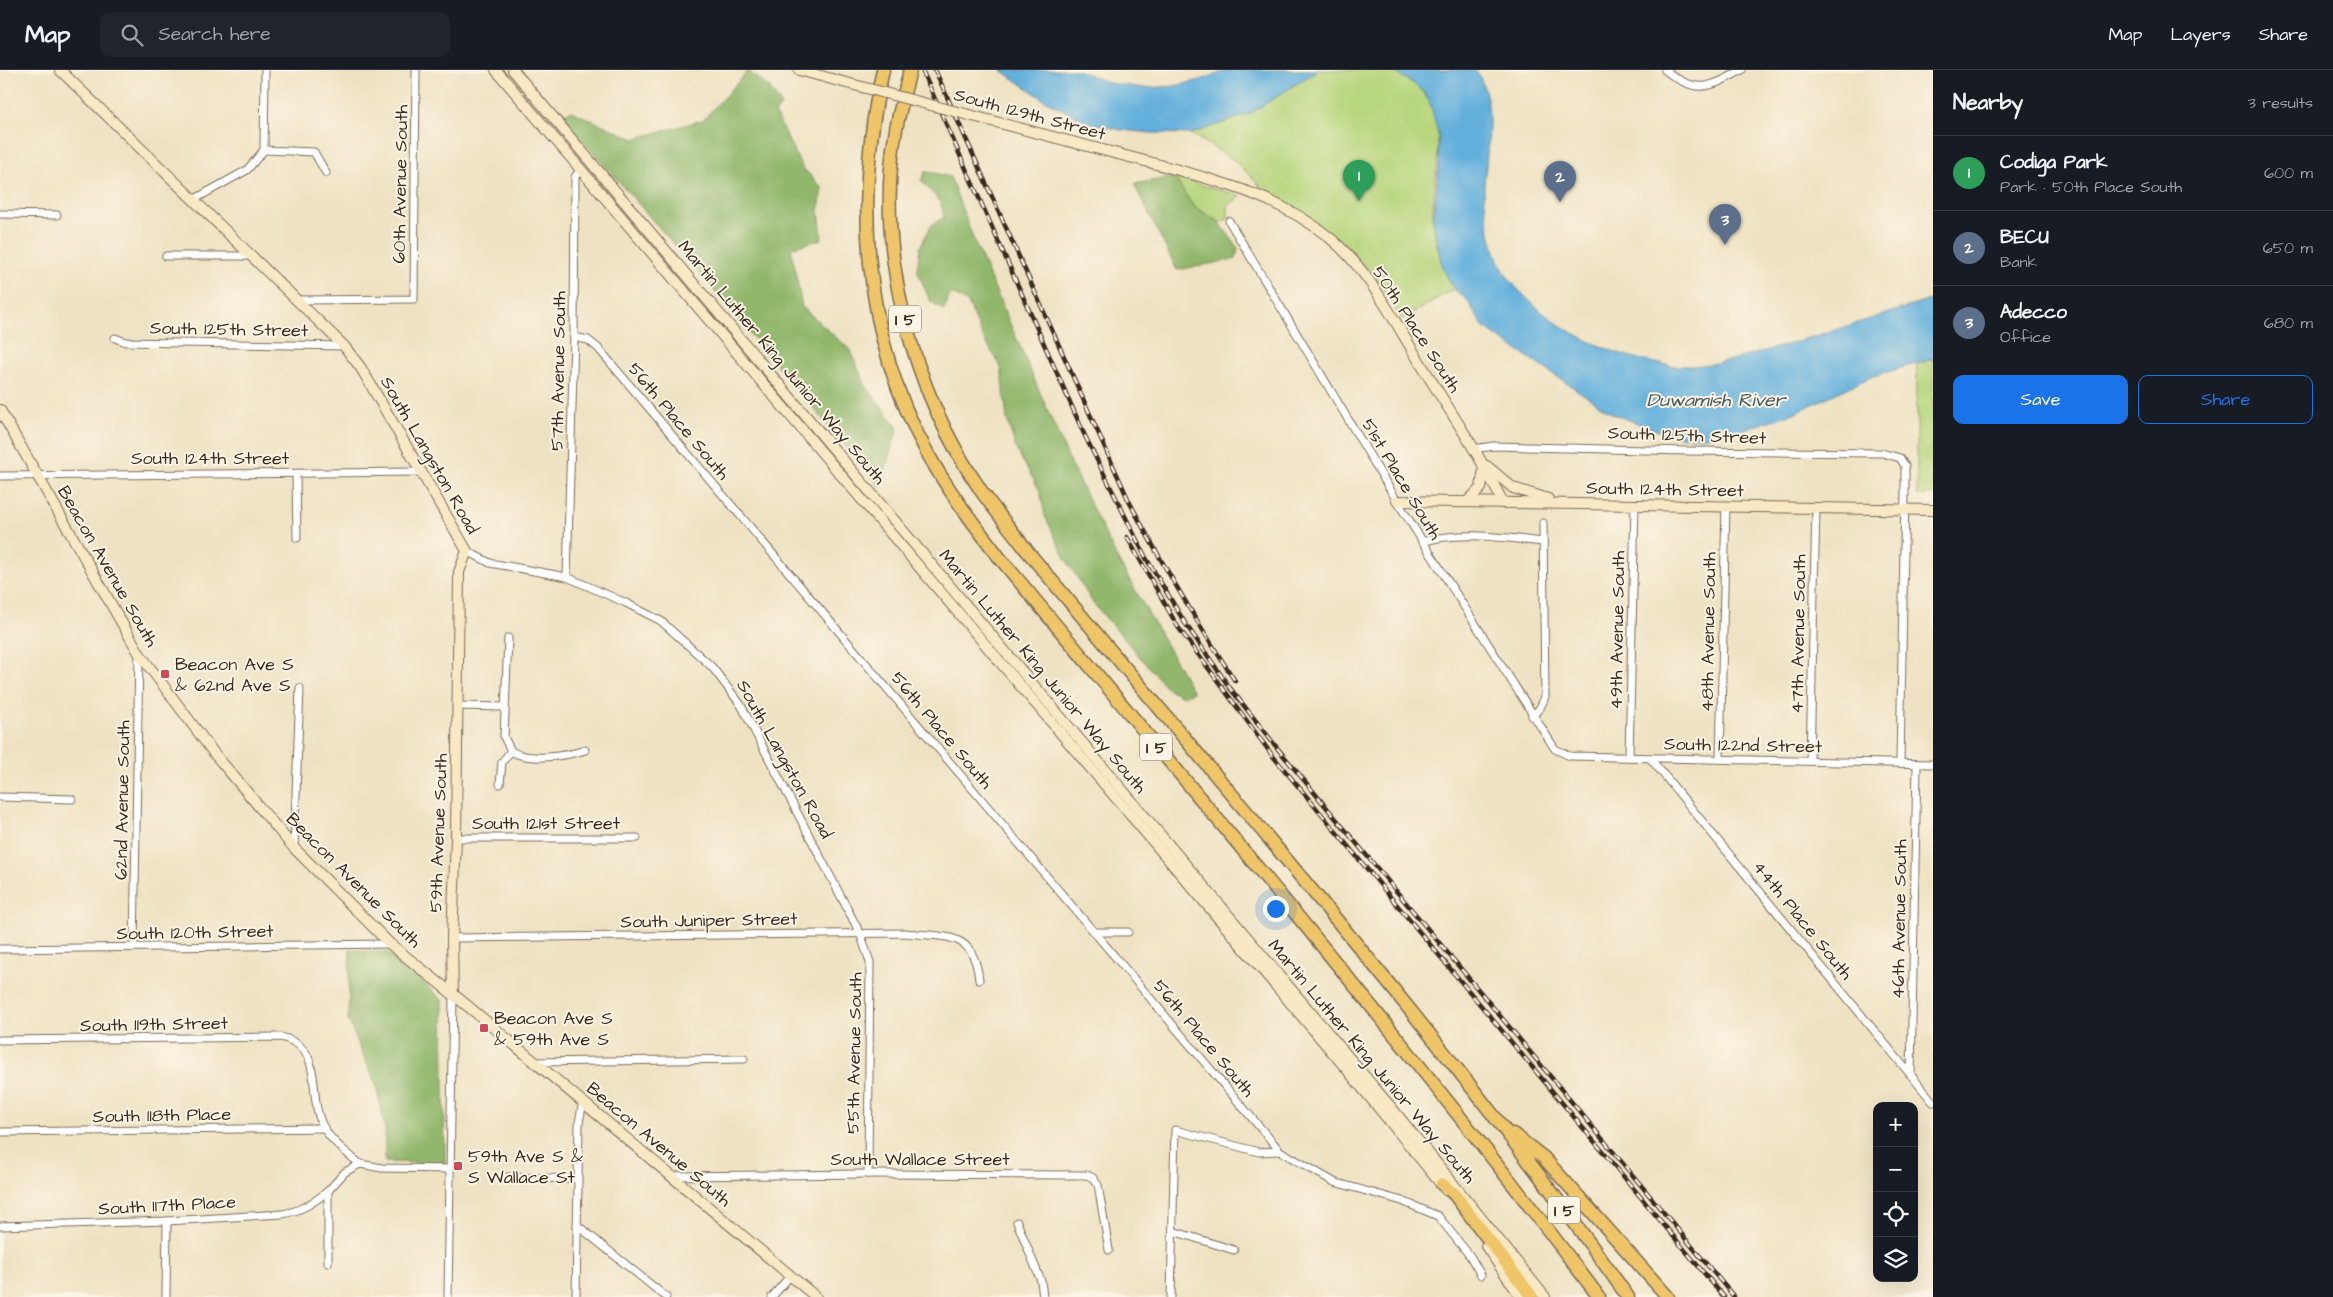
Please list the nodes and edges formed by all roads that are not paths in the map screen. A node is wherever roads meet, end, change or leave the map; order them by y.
1 (60, 70) edge
2 (265, 70) edge
3 (416, 70) edge
4 (496, 70) edge
5 (513, 70) edge
6 (799, 70) edge
7 (883, 70) edge
8 (910, 70) edge
9 (1666, 70) edge
10 (1742, 70) edge
11 (264, 150) junction
12 (581, 169) junction
13 (326, 172) dead end
14 (1252, 193) joint
15 (195, 199) junction
16 (0, 214) edge
17 (56, 215) dead end
18 (1228, 221) dead end
19 (166, 256) dead end
20 (253, 256) junction
21 (300, 300) junction
22 (574, 337) junction
23 (115, 338) dead end
24 (344, 346) junction
25 (2, 416) edge
26 (1473, 449) junction
27 (1482, 463) junction
28 (420, 472) junction
29 (296, 474) junction
30 (0, 476) edge
31 (38, 477) junction
32 (1505, 482) junction
33 (1397, 501) junction
34 (1466, 502) junction
35 (1503, 503) junction
36 (1576, 504) junction
37 (1635, 504) junction
38 (1726, 505) junction
39 (1816, 508) junction
40 (1905, 510) junction
41 (1933, 510) edge
42 (1543, 523) dead end
43 (297, 538) dead end
44 (1422, 542) junction
45 (1543, 542) junction
46 (467, 551) junction
47 (567, 577) junction
48 (508, 638) dead end
49 (139, 653) junction
50 (300, 688) dead end
51 (458, 706) junction
52 (505, 707) junction
53 (1532, 716) junction
54 (1555, 749) joint
55 (585, 750) dead end
56 (511, 751) junction
57 (1630, 757) junction
58 (1650, 758) junction
59 (1720, 759) junction
60 (1810, 761) junction
61 (1900, 763) junction
62 (1918, 764) junction
63 (1933, 764) edge
64 (500, 784) dead end
65 (0, 797) edge
66 (72, 799) dead end
67 (456, 838) junction
68 (637, 838) dead end
69 (294, 848) junction
70 (1094, 932) junction
71 (1128, 932) dead end
72 (860, 934) junction
73 (452, 938) junction
74 (390, 944) junction
75 (134, 947) junction
76 (0, 949) edge
77 (979, 980) dead end
78 (453, 994) junction
79 (0, 1040) edge
80 (744, 1059) dead end
81 (534, 1062) junction
82 (1911, 1075) junction
83 (583, 1101) junction
84 (1933, 1102) edge
85 (1500, 1124) junction
86 (324, 1128) junction
87 (0, 1132) edge
88 (1280, 1151) junction
89 (360, 1164) junction
90 (450, 1169) junction
91 (868, 1174) junction
92 (671, 1176) junction
93 (505, 1177) dead end
94 (577, 1179) junction
95 (1442, 1184) junction
96 (328, 1191) junction
97 (167, 1221) junction
98 (1017, 1222) dead end
99 (577, 1225) junction
100 (0, 1226) edge
101 (1174, 1231) junction
102 (1109, 1250) dead end
103 (1234, 1250) dead end
104 (328, 1263) dead end
105 (1481, 1275) dead end
106 (791, 1276) junction
107 (166, 1297) edge
108 (448, 1297) edge
109 (576, 1297) edge
110 (666, 1297) edge
111 (772, 1297) edge
112 (816, 1297) edge
113 (1043, 1297) edge
114 (1172, 1297) edge
115 (1521, 1297) edge
116 (1532, 1297) edge
117 (1545, 1297) edge
118 (1599, 1297) edge
119 (1628, 1297) edge
120 (1668, 1297) edge

1 - 15 street, South Langston Road
2 - 11 street
3 - 21 street, 60th Avenue South
4 - 12 street, Martin Luther King Junior Way South
5 - 117 street, Martin Luther King Junior Way South
6 - 14 street, South 129th Street, bridge
7 - 118 highway, I 5
8 - 85 highway, I 5
9 - 10 street
11 - 13 street
11 - 15 street
12 - 22 street, 57th Avenue South
12 - 95 street, Martin Luther King Junior Way South
14 - 26 street, 50th Place South
15 - 20 street, South Langston Road
16 - 17 street
18 - 33 street, 51st Place South
19 - 20 street
20 - 21 street, South Langston Road
21 - 24 street, South Langston Road
22 - 47 street, 57th Avenue South
22 - 70 street, 56th Place South
23 - 24 street, South 125th Street
24 - 28 street, South Langston Road
25 - 31 street, Beacon Avenue South
26 - 27 street, 50th Place South
26 - 40 street, South 125th Street
27 - 32 street
27 - 34 street
27 - 35 street, 50th Place South
28 - 29 street, South 124th Street
28 - 46 street, South Langston Road
29 - 31 street, South 124th Street
29 - 43 street
30 - 31 street, South 124th Street
31 - 49 street, Beacon Avenue South
32 - 35 street
32 - 36 street
33 - 34 street, South 124th Street
33 - 44 street, 51st Place South
34 - 35 street, South 124th Street
35 - 36 street, South 124th Street
36 - 37 street, South 124th Street
37 - 38 street, South 124th Street
37 - 57 street, 49th Avenue South
38 - 39 street, South 124th Street
38 - 59 street, 48th Avenue South
39 - 40 street, South 124th Street
39 - 60 street, 47th Avenue South
40 - 41 street, South 124th Street
40 - 61 street
42 - 45 street
44 - 45 street
44 - 53 street, 51st Place South
45 - 53 street
46 - 47 street, South Langston Road
46 - 51 street, 59th Avenue South
47 - 72 street, South Langston Road
48 - 52 street
49 - 69 street, Beacon Avenue South
49 - 75 street, 62nd Avenue South
50 - 69 street
51 - 52 street
51 - 67 street, 59th Avenue South
52 - 56 street
53 - 54 street, 51st Place South
54 - 57 street, South 122nd Street
55 - 56 street
56 - 64 street
57 - 58 street, South 122nd Street
58 - 59 street, South 122nd Street
58 - 82 street, 44th Place South
59 - 60 street, South 122nd Street
60 - 61 street, South 122nd Street
61 - 62 street, South 122nd Street
62 - 63 street, South 122nd Street
62 - 82 street, 46th Avenue South
65 - 66 street
67 - 68 street, South 121st Street
67 - 73 street, 59th Avenue South
69 - 74 street, Beacon Avenue South
70 - 71 street
70 - 88 street, 56th Place South
72 - 73 street, South Juniper Street
72 - 77 street, South Juniper Street
72 - 91 street, 55th Avenue South
73 - 78 street, 59th Avenue South
74 - 75 street, South 120th Street
74 - 78 street, Beacon Avenue South
75 - 76 street, South 120th Street
78 - 81 street, Beacon Avenue South
78 - 90 street, 59th Avenue South
79 - 86 street, South 119th Street
80 - 81 street
81 - 83 street, Beacon Avenue South
82 - 84 street, 44th Place South
83 - 92 street, Beacon Avenue South
83 - 94 street
85 - 119 highway, I 5
85 - 120 highway
86 - 87 street, South 118th Place
86 - 89 street
88 - 101 street
88 - 105 street
89 - 90 street
89 - 96 street
90 - 108 street, 59th Avenue South
91 - 92 street, South Wallace Street
91 - 102 street, South Wallace Street
92 - 106 street, Beacon Avenue South
93 - 94 street
94 - 99 street
95 - 115 street, Martin Luther King Junior Way South
95 - 116 highway
96 - 97 street, South 117th Place
96 - 104 street
97 - 100 street, South 117th Place
97 - 107 street
98 - 113 street
99 - 109 street
99 - 110 street
101 - 103 street
101 - 114 street
106 - 111 street
106 - 112 street, Beacon Avenue South

